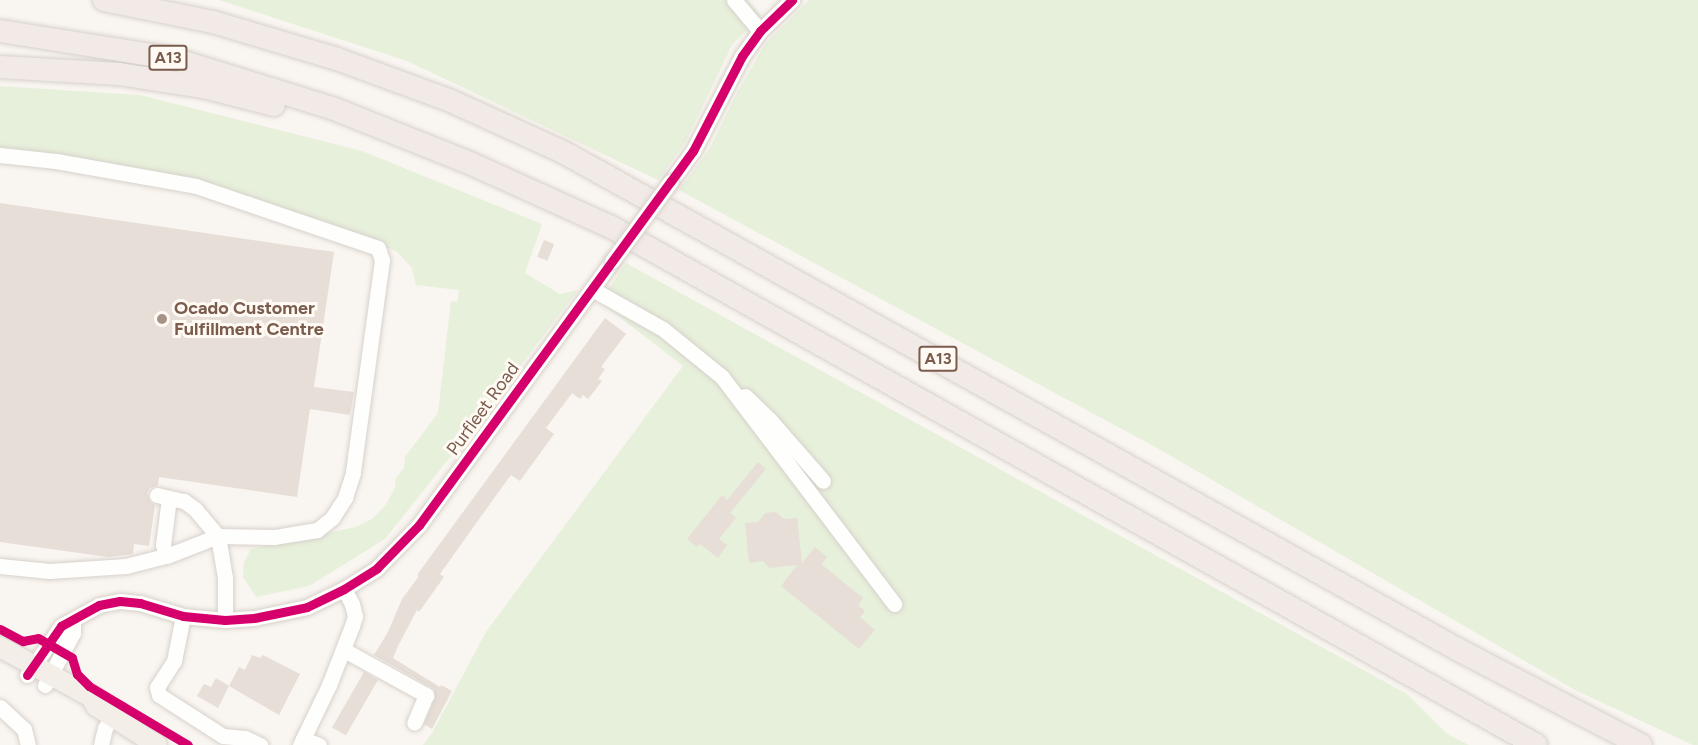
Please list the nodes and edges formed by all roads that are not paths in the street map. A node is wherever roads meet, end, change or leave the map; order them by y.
1 (104, 0) edge
2 (734, 0) edge
3 (792, 0) edge
4 (0, 31) edge
5 (760, 31) junction
6 (0, 66) edge
7 (332, 108) junction
8 (0, 155) edge
9 (592, 289) junction
10 (722, 377) junction
11 (823, 481) dead end
12 (218, 536) junction
13 (166, 556) junction
14 (0, 566) edge
15 (344, 590) junction
16 (894, 604) dead end
17 (183, 616) junction
18 (225, 620) junction
19 (0, 647) edge
20 (344, 650) junction
21 (0, 661) edge
22 (39, 674) junction
23 (0, 707) edge
24 (104, 712) junction
25 (414, 723) dead end
26 (302, 742) edge
27 (28, 745) edge
28 (101, 745) edge
29 (157, 745) edge
30 (260, 745) edge
31 (319, 745) edge
32 (1536, 745) edge
33 (1641, 745) edge

1 - 33 highway, A13
2 - 5 street
3 - 5 street, Purfleet Road
4 - 7 highway, A13
5 - 9 street, Purfleet Road, bridge
6 - 7 highway
7 - 32 highway, A13
8 - 12 street
9 - 10 street
9 - 15 street, Purfleet Road
10 - 11 street
10 - 16 street
12 - 13 street
12 - 13 street
12 - 18 street
13 - 14 street
15 - 18 street, Purfleet Road
15 - 20 street
17 - 18 street, Purfleet Road
17 - 22 street, Purfleet Road
17 - 30 street
19 - 22 main road
20 - 25 street
20 - 26 street
21 - 22 main road
22 - 24 main road
23 - 27 street
24 - 28 street
24 - 29 main road
26 - 31 street

